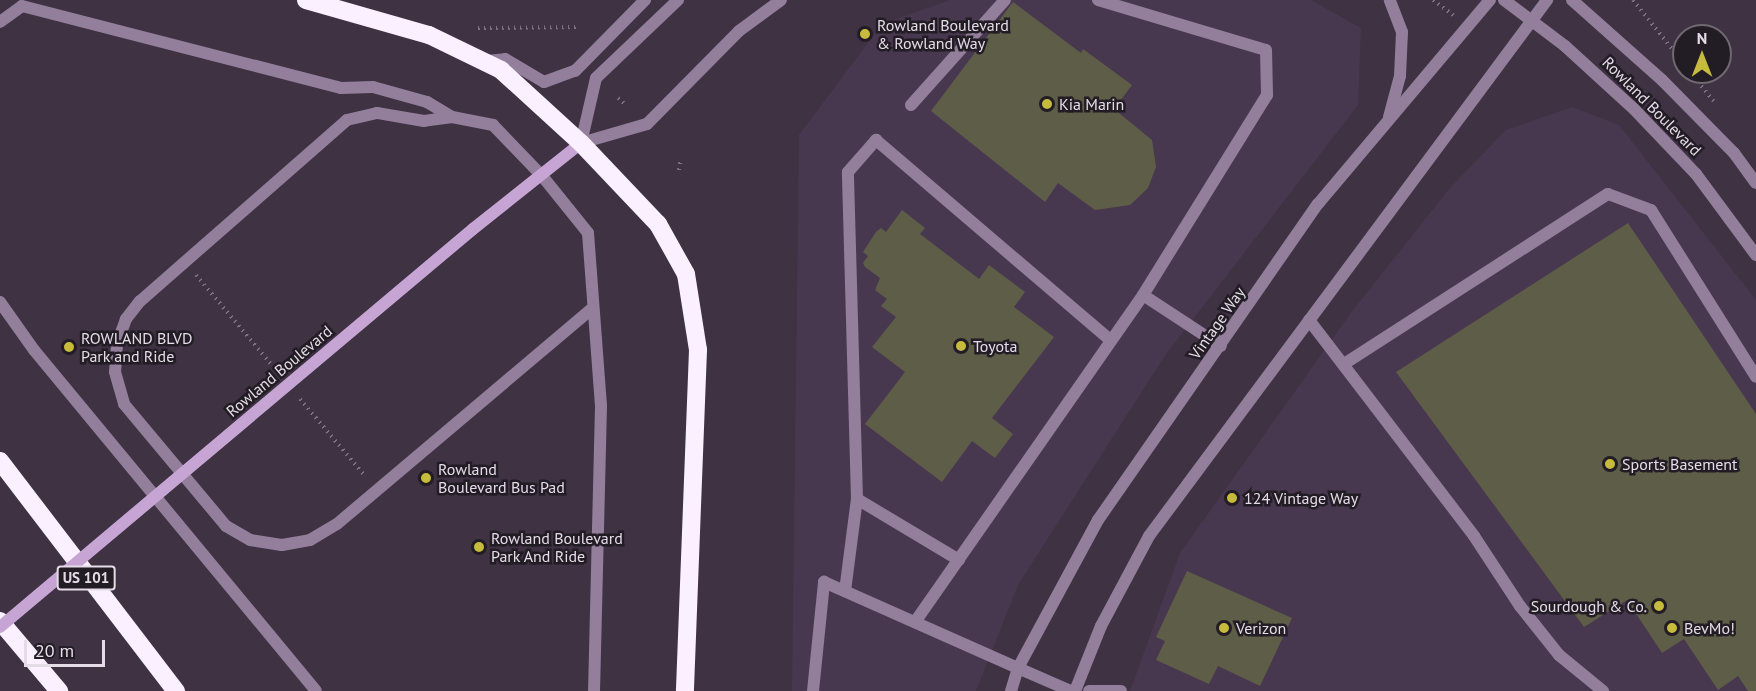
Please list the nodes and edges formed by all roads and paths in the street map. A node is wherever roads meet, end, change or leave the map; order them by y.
1 (306, 0) edge
2 (645, 0) edge
3 (678, 0) edge
4 (781, 0) edge
5 (1005, 0) edge
6 (1098, 0) edge
7 (1390, 0) edge
8 (1433, 0) edge
9 (1490, 0) edge
10 (1504, 0) edge
11 (1547, 0) edge
12 (1572, 0) edge
13 (1633, 0) edge
14 (1455, 16) dead end
15 (1532, 19) junction
16 (0, 22) edge
17 (579, 27) dead end
18 (478, 28) dead end
19 (1672, 49) edge
20 (487, 62) junction
21 (618, 98) dead end
22 (626, 105) dead end
23 (911, 105) dead end
24 (452, 117) junction
25 (1388, 121) junction
26 (581, 143) junction
27 (681, 159) dead end
28 (679, 170) dead end
29 (543, 177) junction
30 (1756, 183) edge
31 (1756, 255) edge
32 (1143, 295) junction
33 (0, 302) edge
34 (591, 309) junction
35 (1309, 320) junction
36 (1111, 341) junction
37 (1221, 346) junction
38 (1344, 364) junction
39 (1756, 377) edge
40 (0, 461) edge
41 (857, 499) junction
42 (958, 560) junction
43 (845, 591) junction
44 (0, 621) edge
45 (915, 622) junction
46 (0, 627) edge
47 (1018, 668) junction
48 (59, 691) edge
49 (176, 691) edge
50 (316, 691) edge
51 (594, 691) edge
52 (685, 691) edge
53 (813, 691) edge
54 (1011, 691) edge
55 (1073, 691) edge
56 (1089, 691) edge
57 (1121, 691) edge
58 (1603, 691) edge

1 - 20 highway
2 - 20 street
3 - 26 street
4 - 26 street, Rowland Boulevard
5 - 23 street
6 - 32 street
7 - 25 street
8 - 14 path
9 - 25 street, Vintage Way
10 - 15 street, Rowland Boulevard
11 - 15 street
12 - 30 street, Rowland Boulevard
13 - 19 path
15 - 31 street, Rowland Boulevard
15 - 35 street
16 - 24 street
17 - 18 path
20 - 26 highway
21 - 22 path
24 - 29 street
24 - 34 street
25 - 37 street, Vintage Way
26 - 29 main road, Rowland Boulevard
26 - 52 highway
27 - 28 path
29 - 34 street
29 - 46 main road, Rowland Boulevard, bridge
32 - 36 street
32 - 37 street
33 - 50 street
34 - 51 street
35 - 38 street
35 - 55 street
36 - 41 street
36 - 42 street
37 - 47 street, Vintage Way
38 - 39 street
38 - 58 street
40 - 49 highway, US 101
41 - 42 street
41 - 43 street
42 - 45 street
43 - 45 street
43 - 53 street
44 - 48 highway
45 - 47 street
47 - 54 street, Vintage Way
47 - 55 street
56 - 57 street

